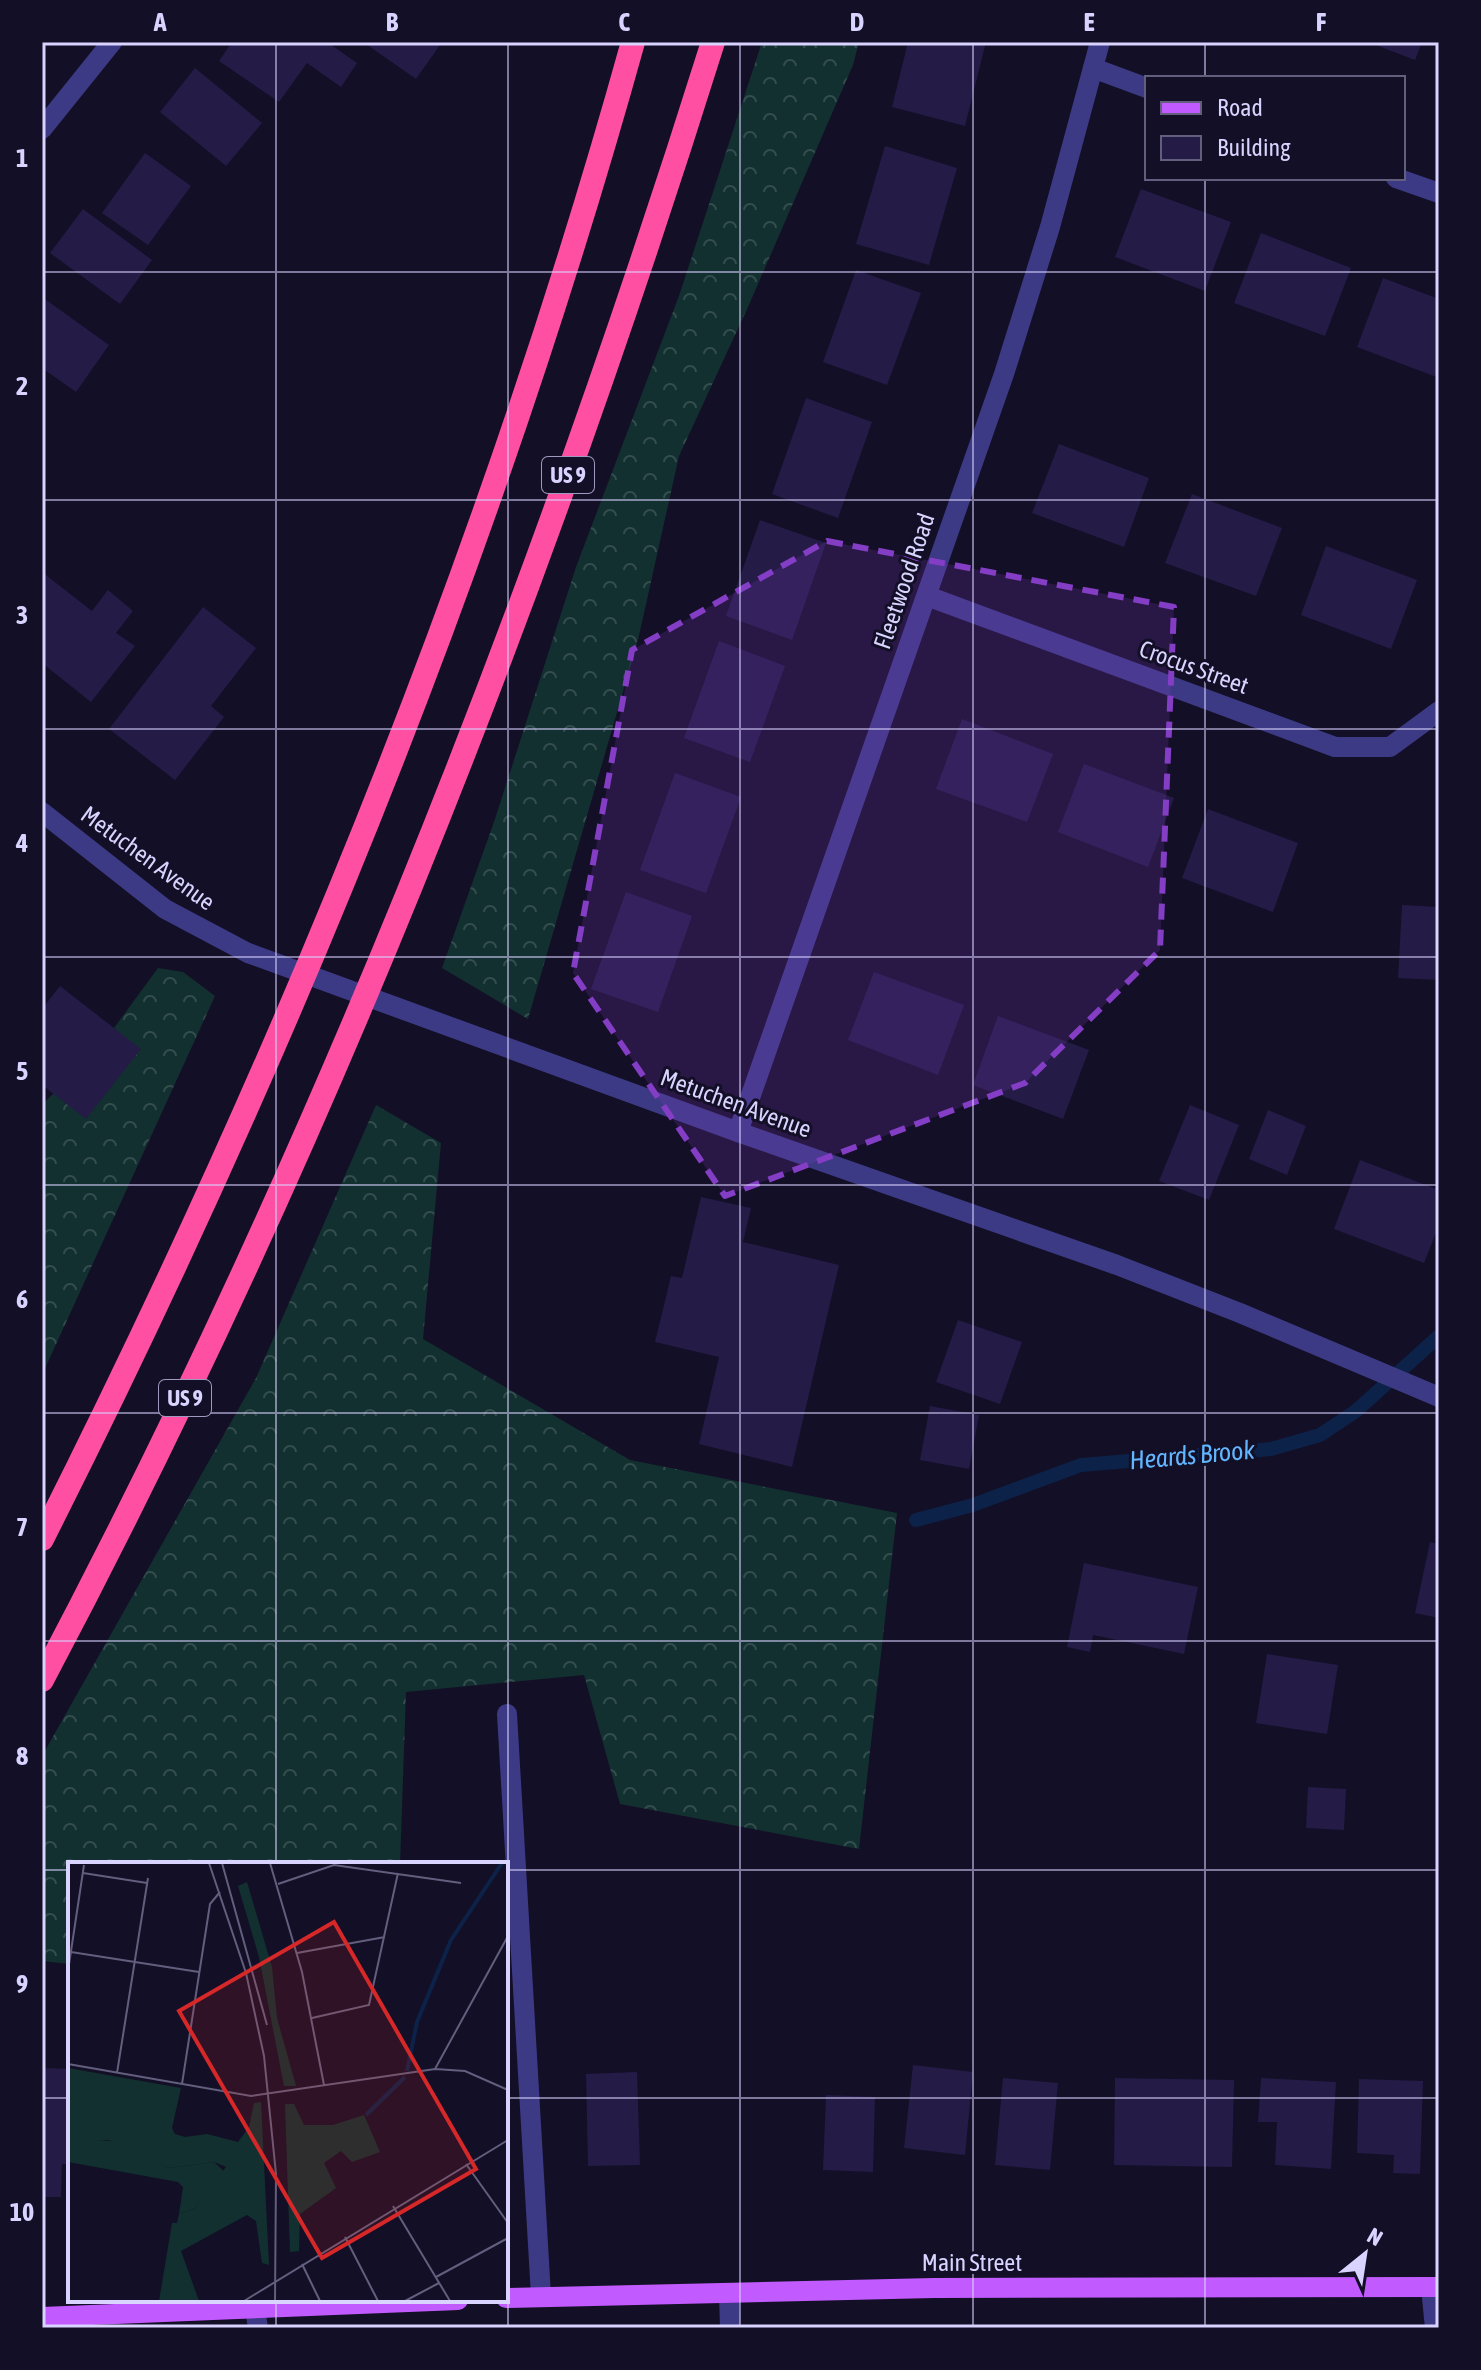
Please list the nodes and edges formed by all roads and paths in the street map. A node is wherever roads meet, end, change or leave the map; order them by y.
1 (112, 42) edge
2 (633, 42) edge
3 (713, 42) edge
4 (1100, 42) edge
5 (1093, 68) junction
6 (1145, 87) edge
7 (42, 129) edge
8 (1402, 180) edge
9 (1439, 193) edge
10 (927, 596) junction
11 (1439, 711) edge
12 (42, 812) edge
13 (738, 1132) junction
14 (1434, 1395) edge
15 (42, 1539) edge
16 (42, 1680) edge
17 (507, 1714) dead end
18 (1435, 2287) edge
19 (729, 2293) junction
20 (541, 2296) junction
21 (508, 2298) edge
22 (436, 2302) edge
23 (42, 2317) edge
24 (257, 2318) edge
25 (730, 2328) edge
26 (1435, 2328) edge

1 - 7 street
2 - 15 highway, US 9
3 - 16 highway, US 9
4 - 5 street, Fleetwood Road
5 - 6 street
5 - 10 street, Fleetwood Road
8 - 9 street
10 - 11 street, Crocus Street
10 - 13 street, Fleetwood Road
12 - 13 street, Metuchen Avenue
13 - 14 street, Metuchen Avenue
17 - 20 street
18 - 19 main road, Main Street
18 - 26 street
19 - 20 main road, Main Street
19 - 25 street
20 - 21 main road, Main Street
22 - 24 main road
23 - 24 main road

